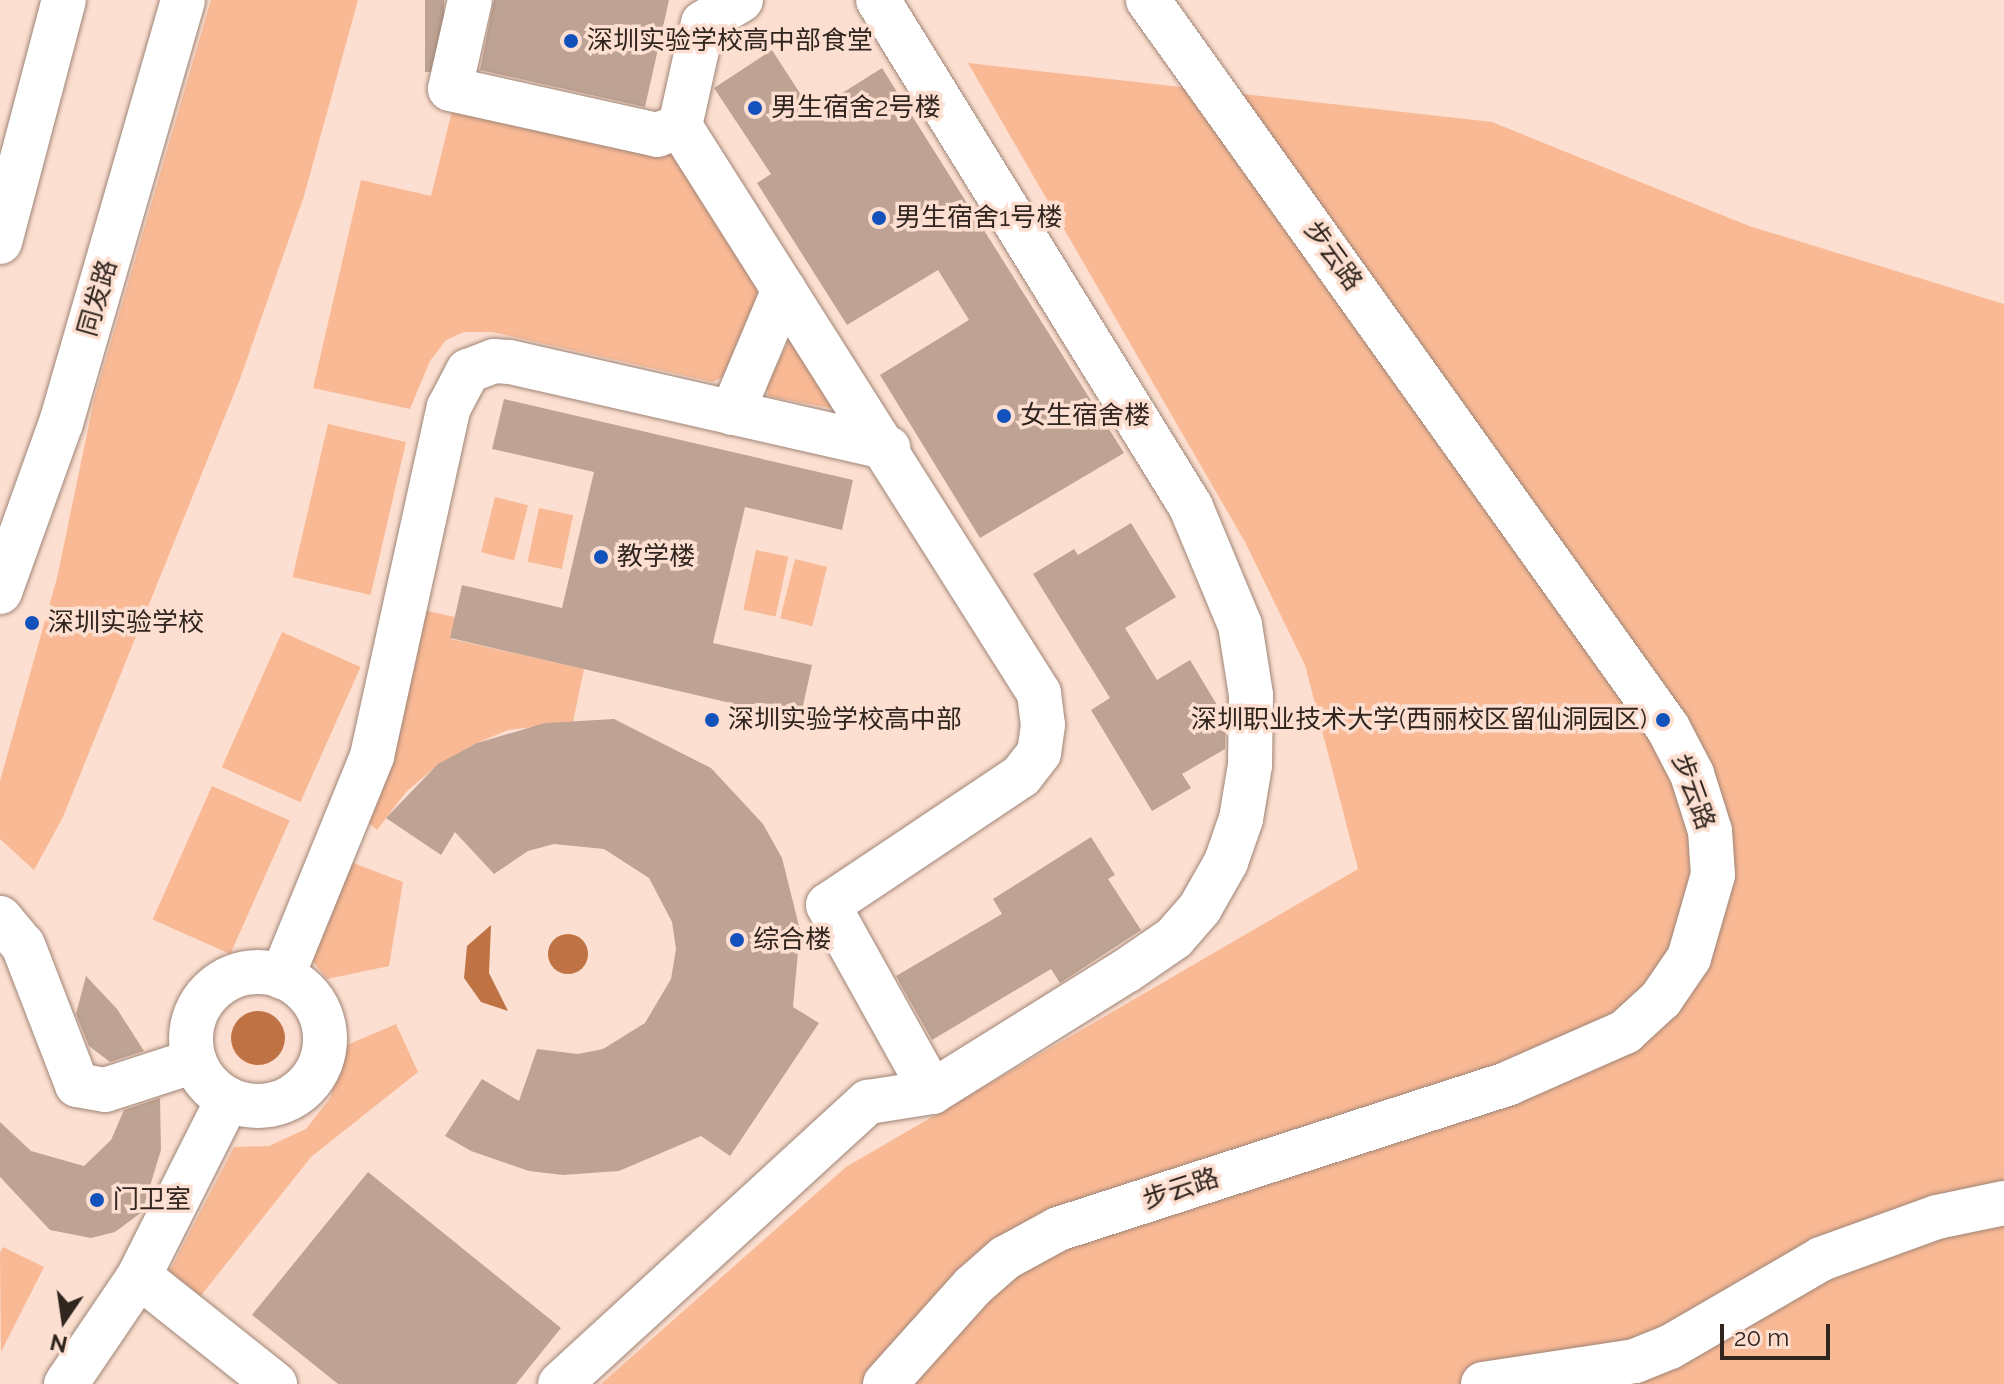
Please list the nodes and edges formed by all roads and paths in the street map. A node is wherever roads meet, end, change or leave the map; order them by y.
1 (64, 0) edge
2 (183, 0) edge
3 (470, 0) edge
4 (741, 0) edge
5 (878, 0) edge
6 (1148, 0) edge
7 (680, 126) junction
8 (0, 242) edge
9 (784, 289) junction
10 (732, 413) junction
11 (888, 448) junction
12 (0, 592) edge
13 (0, 918) edge
14 (282, 977) junction
15 (194, 1061) junction
16 (932, 1092) junction
17 (228, 1099) junction
18 (2004, 1203) edge
19 (139, 1276) junction
20 (66, 1384) edge
21 (275, 1384) edge
22 (560, 1384) edge
23 (885, 1384) edge
24 (1483, 1384) edge

1 - 8 main road
2 - 12 main road, 同发路
3 - 7 main road
4 - 7 main road
5 - 16 main road
6 - 23 main road, 步云路
7 - 9 main road
9 - 10 main road
9 - 11 main road
10 - 11 main road
10 - 14 main road
11 - 16 main road
13 - 15 main road
14 - 15 main road
14 - 17 main road
15 - 17 main road
16 - 22 main road
17 - 19 main road
18 - 24 main road
19 - 20 main road
19 - 21 main road

